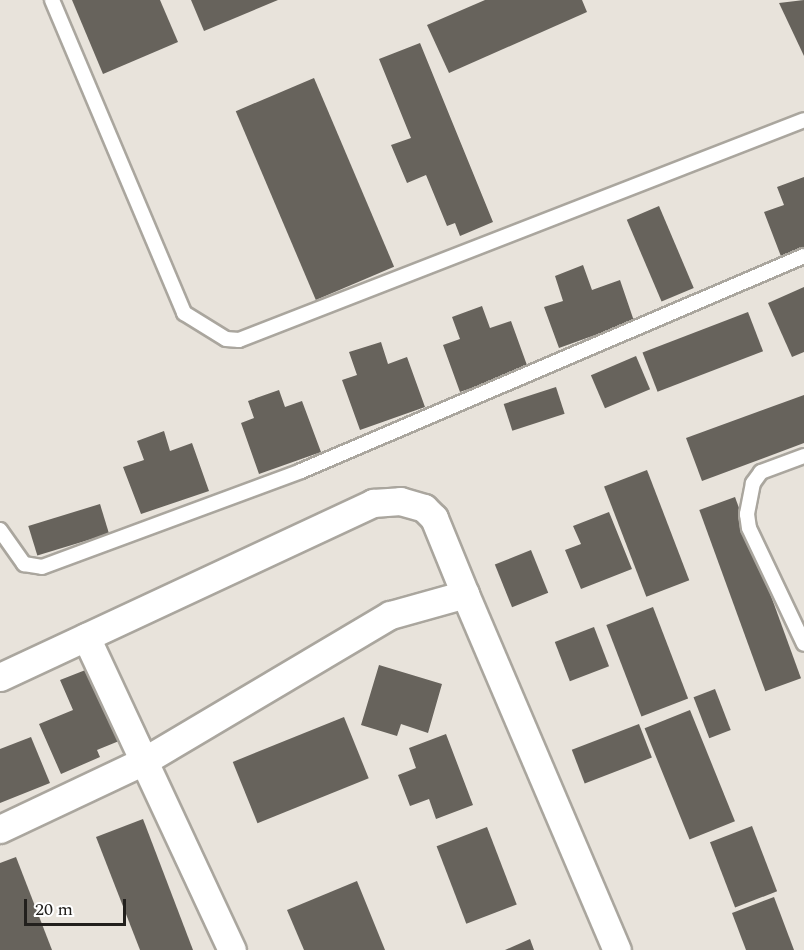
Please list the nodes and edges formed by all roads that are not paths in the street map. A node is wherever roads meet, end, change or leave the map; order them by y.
1 (52, 0) edge
2 (804, 120) edge
3 (804, 256) edge
4 (804, 456) edge
5 (0, 530) edge
6 (465, 594) junction
7 (86, 637) junction
8 (804, 644) edge
9 (0, 677) edge
10 (144, 760) junction
11 (0, 829) edge
12 (232, 950) edge
13 (617, 950) edge

1 - 2 lane
3 - 5 lane
4 - 8 lane
6 - 7 street
6 - 10 street
6 - 13 street
7 - 9 street
7 - 10 street
10 - 11 street
10 - 12 street

